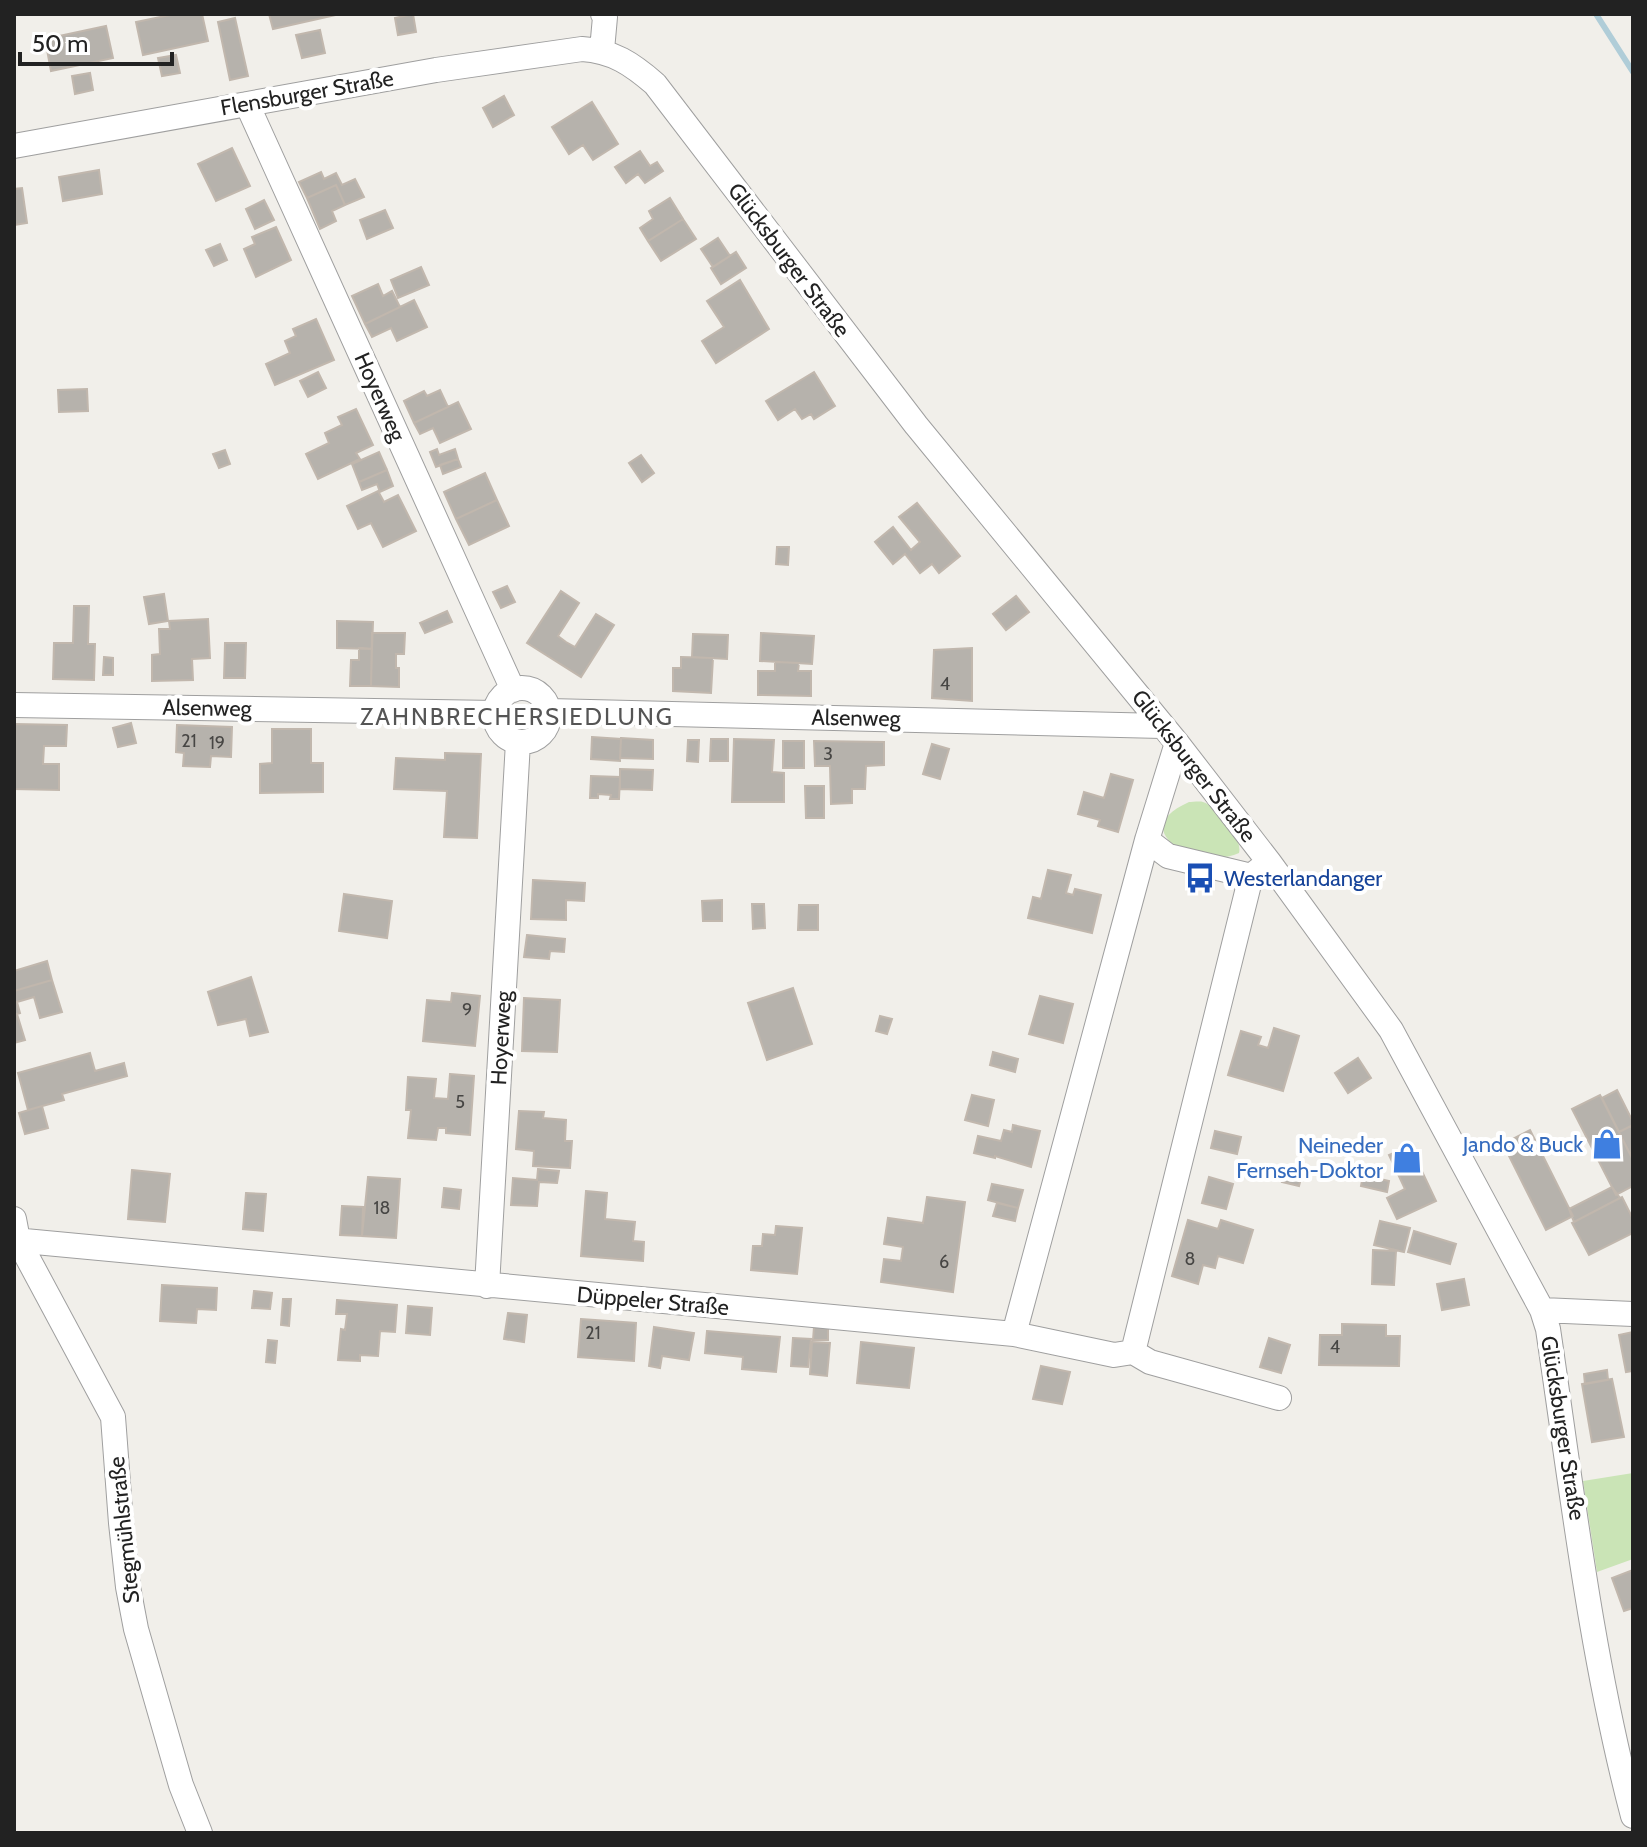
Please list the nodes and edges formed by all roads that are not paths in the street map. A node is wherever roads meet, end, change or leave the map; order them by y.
1 (603, 14) edge
2 (602, 50) junction
3 (247, 104) junction
4 (14, 146) edge
5 (513, 690) junction
6 (14, 705) edge
7 (549, 711) junction
8 (495, 713) junction
9 (1170, 735) junction
10 (518, 742) junction
11 (1147, 840) junction
12 (1260, 869) junction
13 (15, 1233) edge
14 (487, 1286) junction
15 (1542, 1310) junction
16 (1633, 1314) edge
17 (1014, 1334) junction
18 (1133, 1352) junction
19 (1279, 1398) dead end
20 (1633, 1816) edge
21 (200, 1833) edge

1 - 2 street
2 - 3 street, Flensburger Straße
2 - 9 street, Glücksburger Straße
3 - 4 street, Flensburger Straße
3 - 5 street, Hoyerweg
5 - 7 street
5 - 8 street
6 - 8 street, Alsenweg
7 - 9 street, Alsenweg
7 - 10 street
8 - 10 street
9 - 11 street
9 - 12 street, Glücksburger Straße
10 - 14 street, Hoyerweg
11 - 12 street
11 - 17 street
12 - 15 street, Glücksburger Straße
12 - 18 street
13 - 14 street, Düppeler Straße
13 - 21 street, Stegmühlstraße
14 - 17 street, Düppeler Straße
15 - 16 street
15 - 20 street, Glücksburger Straße
17 - 18 street, Düppeler Straße
18 - 19 street, Düppeler Straße

